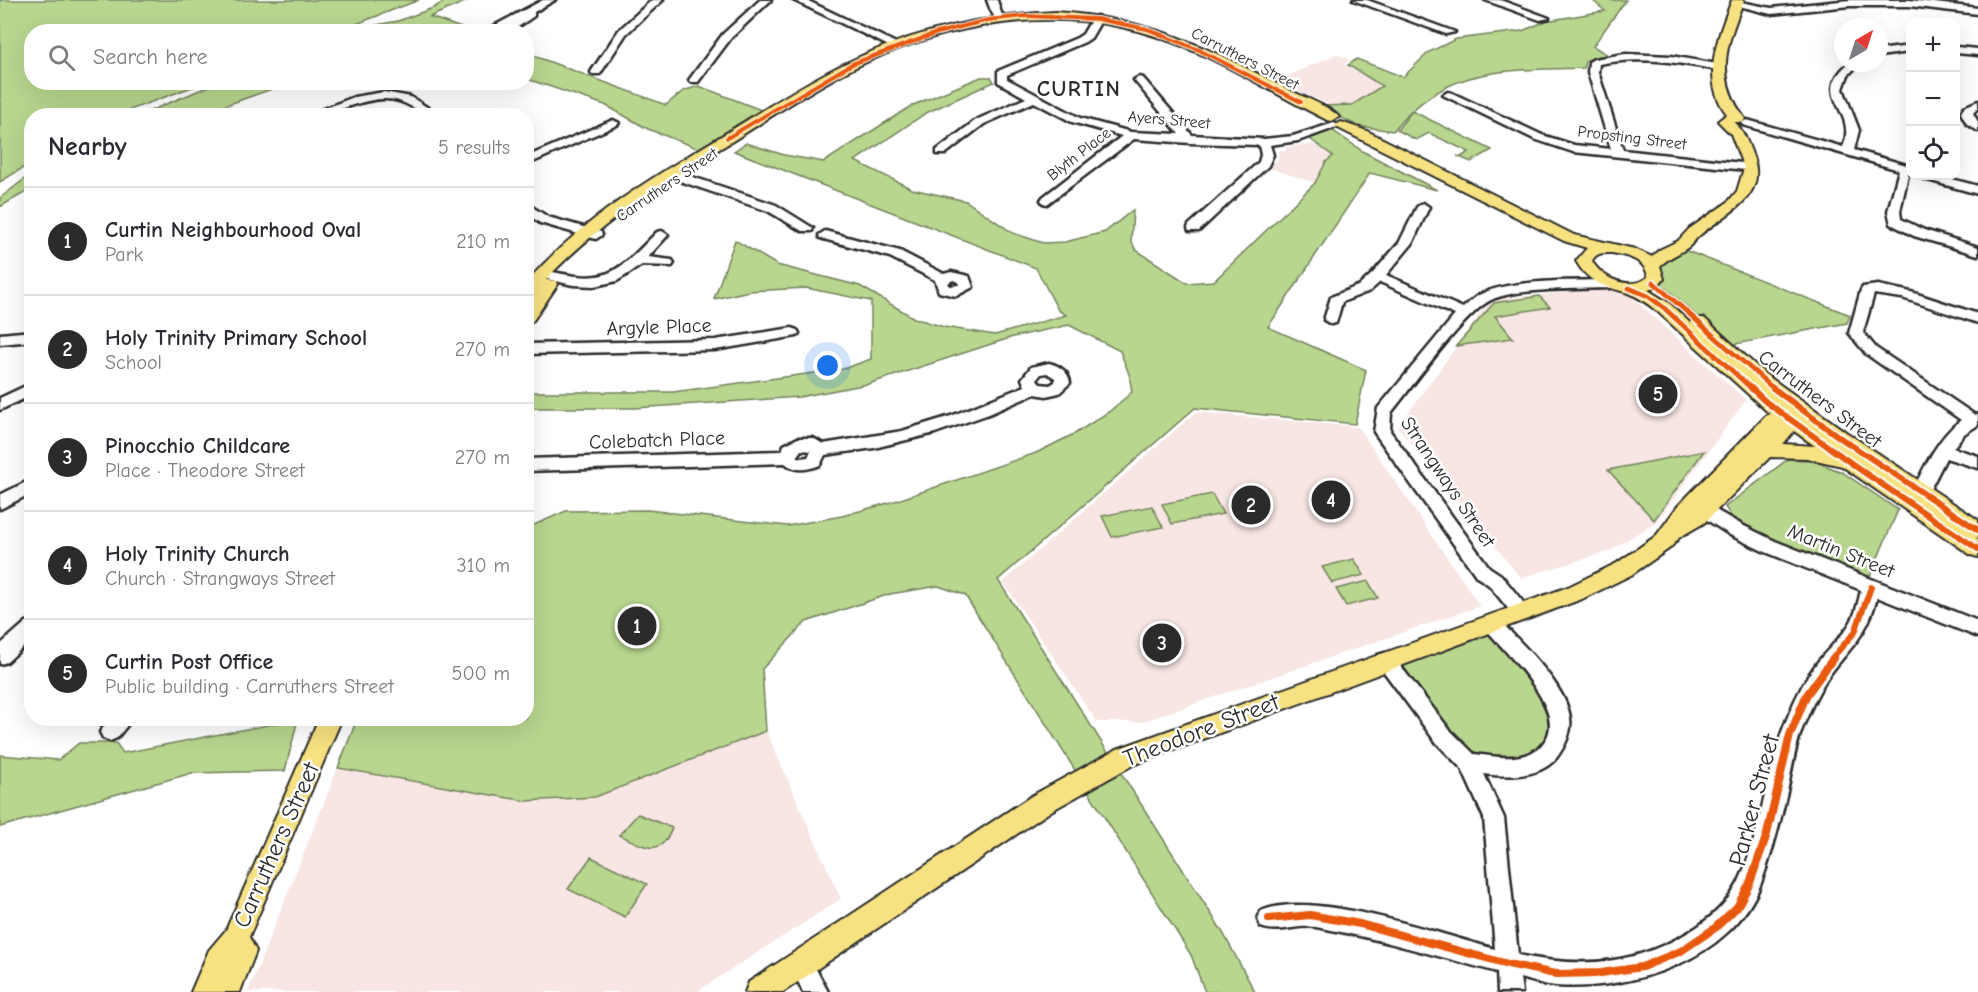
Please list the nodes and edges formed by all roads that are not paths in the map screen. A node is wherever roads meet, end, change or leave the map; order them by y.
1 (550, 0) edge
2 (658, 0) edge
3 (766, 0) edge
4 (798, 0) edge
5 (992, 0) edge
6 (1358, 0) edge
7 (1490, 0) edge
8 (1737, 2) edge
9 (1930, 3) edge
10 (1978, 11) edge
11 (528, 13) dead end
12 (1002, 18) junction
13 (1544, 18) dead end
14 (1097, 19) junction
15 (988, 20) junction
16 (1450, 32) dead end
17 (897, 46) junction
18 (1906, 50) edge
19 (1960, 50) edge
20 (1888, 52) edge
21 (1978, 52) edge
22 (1714, 66) junction
23 (596, 72) dead end
24 (1844, 72) edge
25 (694, 80) dead end
26 (1139, 80) dead end
27 (392, 90) edge
28 (390, 95) junction
29 (1448, 95) dead end
30 (1032, 99) junction
31 (1978, 104) edge
32 (337, 108) edge
33 (423, 108) edge
34 (613, 123) dead end
35 (1332, 123) junction
36 (1739, 126) junction
37 (1978, 128) edge
38 (1131, 135) junction
39 (1190, 140) junction
40 (1264, 142) junction
41 (941, 152) dead end
42 (1847, 152) junction
43 (1618, 153) junction
44 (534, 158) edge
45 (1751, 168) junction
46 (1906, 169) edge
47 (673, 174) junction
48 (1906, 176) edge
49 (1942, 180) edge
50 (1459, 183) junction
51 (1978, 190) edge
52 (1047, 200) dead end
53 (1423, 207) dead end
54 (534, 213) edge
55 (1194, 228) dead end
56 (1694, 232) junction
57 (591, 233) junction
58 (662, 235) dead end
59 (1605, 248) junction
60 (1627, 251) junction
61 (1978, 251) edge
62 (1587, 261) junction
63 (635, 263) junction
64 (667, 263) dead end
65 (1653, 274) junction
66 (549, 276) junction
67 (1378, 276) junction
68 (943, 279) dead end
69 (1610, 284) junction
70 (1542, 287) junction
71 (534, 288) edge
72 (1629, 288) junction
73 (534, 303) edge
74 (1464, 314) junction
75 (1330, 320) dead end
76 (1978, 320) edge
77 (792, 333) dead end
78 (24, 337) edge
79 (0, 339) edge
80 (534, 349) edge
81 (1760, 378) junction
82 (1034, 388) dead end
83 (24, 392) edge
84 (0, 405) edge
85 (1786, 416) junction
86 (1975, 419) edge
87 (1839, 436) junction
88 (1766, 450) junction
89 (1944, 451) junction
90 (1978, 462) edge
91 (534, 465) edge
92 (1865, 473) junction
93 (24, 490) edge
94 (1917, 499) junction
95 (0, 503) edge
96 (1699, 507) junction
97 (1978, 530) edge
98 (1978, 549) edge
99 (1870, 587) junction
100 (1507, 617) junction
101 (1978, 628) edge
102 (24, 634) edge
103 (0, 656) edge
104 (1385, 661) junction
105 (328, 726) edge
106 (1469, 763) junction
107 (1269, 919) dead end
108 (235, 939) junction
109 (801, 964) junction
110 (1508, 964) junction
111 (205, 992) edge
112 (226, 992) edge
113 (759, 992) edge
114 (816, 992) edge
115 (1510, 992) edge

1 - 11 street
2 - 23 street
3 - 25 street
4 - 17 street
5 - 12 street
5 - 15 street
6 - 16 street
7 - 13 street
8 - 9 street
8 - 22 main road
9 - 10 street
12 - 14 main road, Carruthers Street
12 - 15 main road, Carruthers Street
14 - 30 street, Ayers Street
14 - 35 main road, Carruthers Street
15 - 17 main road, Carruthers Street
17 - 47 main road, Carruthers Street
18 - 20 street
19 - 21 street
22 - 36 main road
22 - 43 street
24 - 42 street
26 - 39 street
27 - 28 street
28 - 32 street
28 - 33 street
29 - 43 street, Propsting Street
30 - 38 street, Ayers Street
30 - 41 street
31 - 37 street
34 - 44 street
35 - 40 street, Ayers Street
35 - 50 main road, Carruthers Street
36 - 42 street
36 - 45 main road
38 - 39 street, Ayers Street
38 - 52 street, Blyth Place
39 - 40 street, Ayers Street
40 - 55 street
42 - 46 street
43 - 45 street, Propsting Street
45 - 56 main road
47 - 57 main road, Carruthers Street
47 - 68 street
48 - 61 street
49 - 51 street
50 - 59 main road, Carruthers Street
50 - 62 main road, Carruthers Street
53 - 67 street
54 - 57 street
56 - 60 main road
56 - 65 main road
57 - 66 main road, Carruthers Street
58 - 63 street
59 - 60 main road, Carruthers Street
59 - 62 main road
60 - 65 main road, Carruthers Street
62 - 69 main road, Carruthers Street
62 - 70 street, Strangways Street
63 - 64 street
63 - 66 street
65 - 72 main road
65 - 81 main road, Carruthers Street
66 - 71 main road, Carruthers Street
66 - 73 main road, Carruthers Street
67 - 74 street
67 - 75 street
69 - 70 street, Strangways Street
69 - 72 main road
70 - 74 street, Strangways Street
72 - 85 main road, Carruthers Street
74 - 100 street, Strangways Street
76 - 86 street
77 - 80 street, Argyle Place
78 - 79 street
81 - 85 main road
81 - 87 main road, Carruthers Street
82 - 91 street, Colebatch Place
83 - 84 street
85 - 87 main road
85 - 88 main road, Theodore Street
85 - 92 main road, Carruthers Street
85 - 96 main road, Theodore Street
86 - 89 street
87 - 94 main road, Carruthers Street
88 - 92 main road
88 - 96 main road, Theodore Street
89 - 90 street
89 - 94 street
92 - 94 main road, Carruthers Street
93 - 95 street
94 - 97 main road, Carruthers Street
94 - 98 main road, Carruthers Street
96 - 99 street, Martin Street
96 - 100 main road, Theodore Street
99 - 101 street, Martin Street
99 - 110 street, Parker Street
100 - 104 main road, Theodore Street
100 - 106 street, Strangways Street
102 - 103 street
104 - 106 street
104 - 109 main road, Theodore Street
105 - 108 main road, Carruthers Street
106 - 110 street
107 - 110 street, Parker Street
108 - 111 main road, Carruthers Street
108 - 112 main road, Carruthers Street
109 - 113 main road, Theodore Street
109 - 114 street
110 - 115 street

